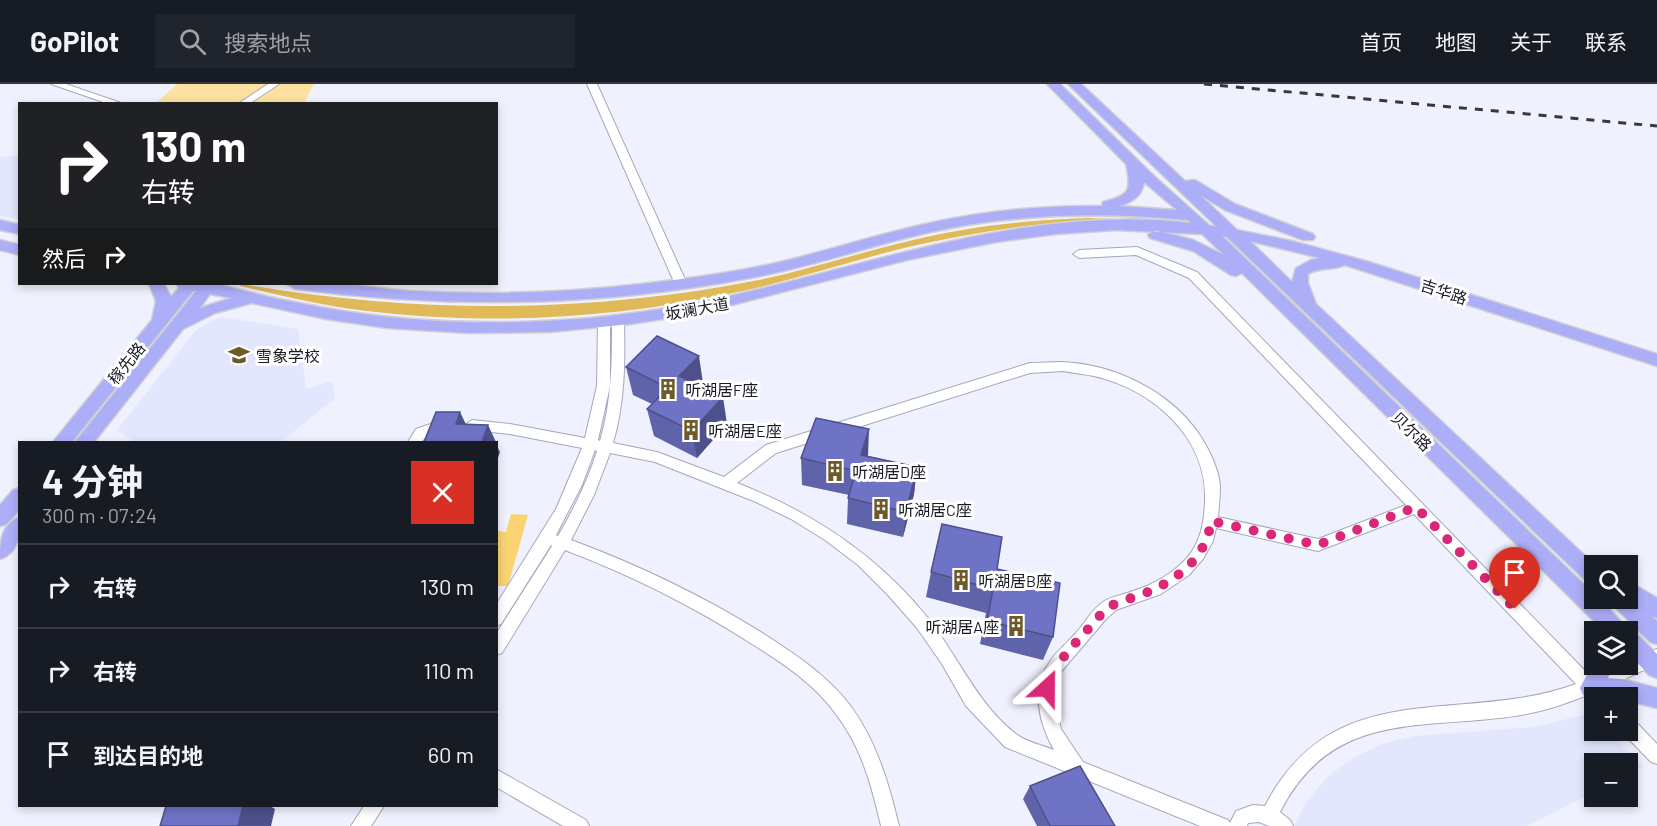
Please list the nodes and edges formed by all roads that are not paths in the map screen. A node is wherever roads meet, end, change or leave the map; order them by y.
1 (56, 84) edge
2 (274, 84) edge
3 (592, 84) edge
4 (1053, 84) edge
5 (1074, 84) edge
6 (114, 102) edge
7 (245, 102) edge
8 (1151, 159) junction
9 (1132, 164) junction
10 (1085, 210) junction
11 (1193, 217) junction
12 (0, 225) edge
13 (1211, 225) junction
14 (1100, 226) junction
15 (18, 230) edge
16 (1229, 233) junction
17 (1308, 237) junction
18 (0, 245) edge
19 (18, 250) edge
20 (1079, 254) dead end
21 (1356, 263) junction
22 (681, 284) junction
23 (157, 285) edge
24 (195, 285) edge
25 (200, 285) edge
26 (303, 285) edge
27 (254, 299) junction
28 (1313, 310) junction
29 (1293, 314) junction
30 (611, 321) junction
31 (165, 327) junction
32 (1657, 348) edge
33 (1657, 360) edge
34 (63, 441) edge
35 (85, 441) edge
36 (415, 441) edge
37 (598, 446) junction
38 (1456, 473) junction
39 (724, 484) junction
40 (18, 497) edge
41 (1416, 507) junction
42 (0, 518) edge
43 (1211, 521) junction
44 (18, 528) edge
45 (1552, 536) junction
46 (556, 540) junction
47 (0, 551) edge
48 (1584, 560) edge
49 (1584, 566) edge
50 (1638, 597) edge
51 (1630, 609) edge
52 (1657, 609) edge
53 (498, 615) edge
54 (1595, 621) edge
55 (1609, 621) edge
56 (1657, 635) edge
57 (498, 644) edge
58 (1638, 647) edge
59 (1654, 661) edge
60 (1590, 687) edge
61 (1607, 687) edge
62 (1638, 693) edge
63 (1584, 695) edge
64 (1657, 698) edge
65 (1638, 736) edge
66 (1657, 756) edge
67 (1079, 768) junction
68 (498, 778) edge
69 (374, 807) edge
70 (1276, 821) edge
71 (360, 826) edge
72 (580, 826) edge
73 (890, 826) edge
74 (1222, 826) edge
75 (1237, 826) edge

1 - 6 street
2 - 7 street
3 - 22 street
4 - 9 main road
5 - 8 main road
8 - 13 main road
8 - 17 main road
9 - 10 main road
9 - 11 main road
10 - 11 main road, 坂澜大道
10 - 22 main road, 坂澜大道
11 - 13 main road
12 - 15 main road
13 - 14 main road, 坂澜大道
13 - 16 main road, 吉华路
13 - 17 main road
13 - 29 main road, 贝尔路
14 - 29 main road
14 - 30 main road, 坂澜大道
16 - 21 main road, 吉华路
16 - 28 main road, 贝尔路
17 - 32 main road, 吉华路
18 - 19 main road
20 - 41 street
21 - 28 main road
21 - 33 main road, 吉华路
22 - 26 main road, 坂澜大道
23 - 31 main road
24 - 31 main road, 稼先路
25 - 27 main road, 坂澜大道
27 - 30 main road, 坂澜大道
27 - 31 main road
28 - 45 main road, 贝尔路
29 - 38 main road, 贝尔路
30 - 37 street
31 - 34 main road, 稼先路
31 - 35 main road, 稼先路
36 - 37 street
37 - 39 street
37 - 46 street
38 - 54 main road
38 - 55 main road, 贝尔路
39 - 43 street
39 - 67 street
40 - 42 main road
41 - 43 street
41 - 60 street
43 - 67 street
44 - 47 main road
45 - 48 main road
45 - 49 main road, 贝尔路
46 - 53 street
46 - 57 street
46 - 73 street
50 - 52 main road
51 - 56 main road
58 - 59 main road
59 - 61 street
62 - 64 main road
63 - 70 street
65 - 66 street
67 - 74 street
68 - 72 street
69 - 71 street
70 - 75 street

